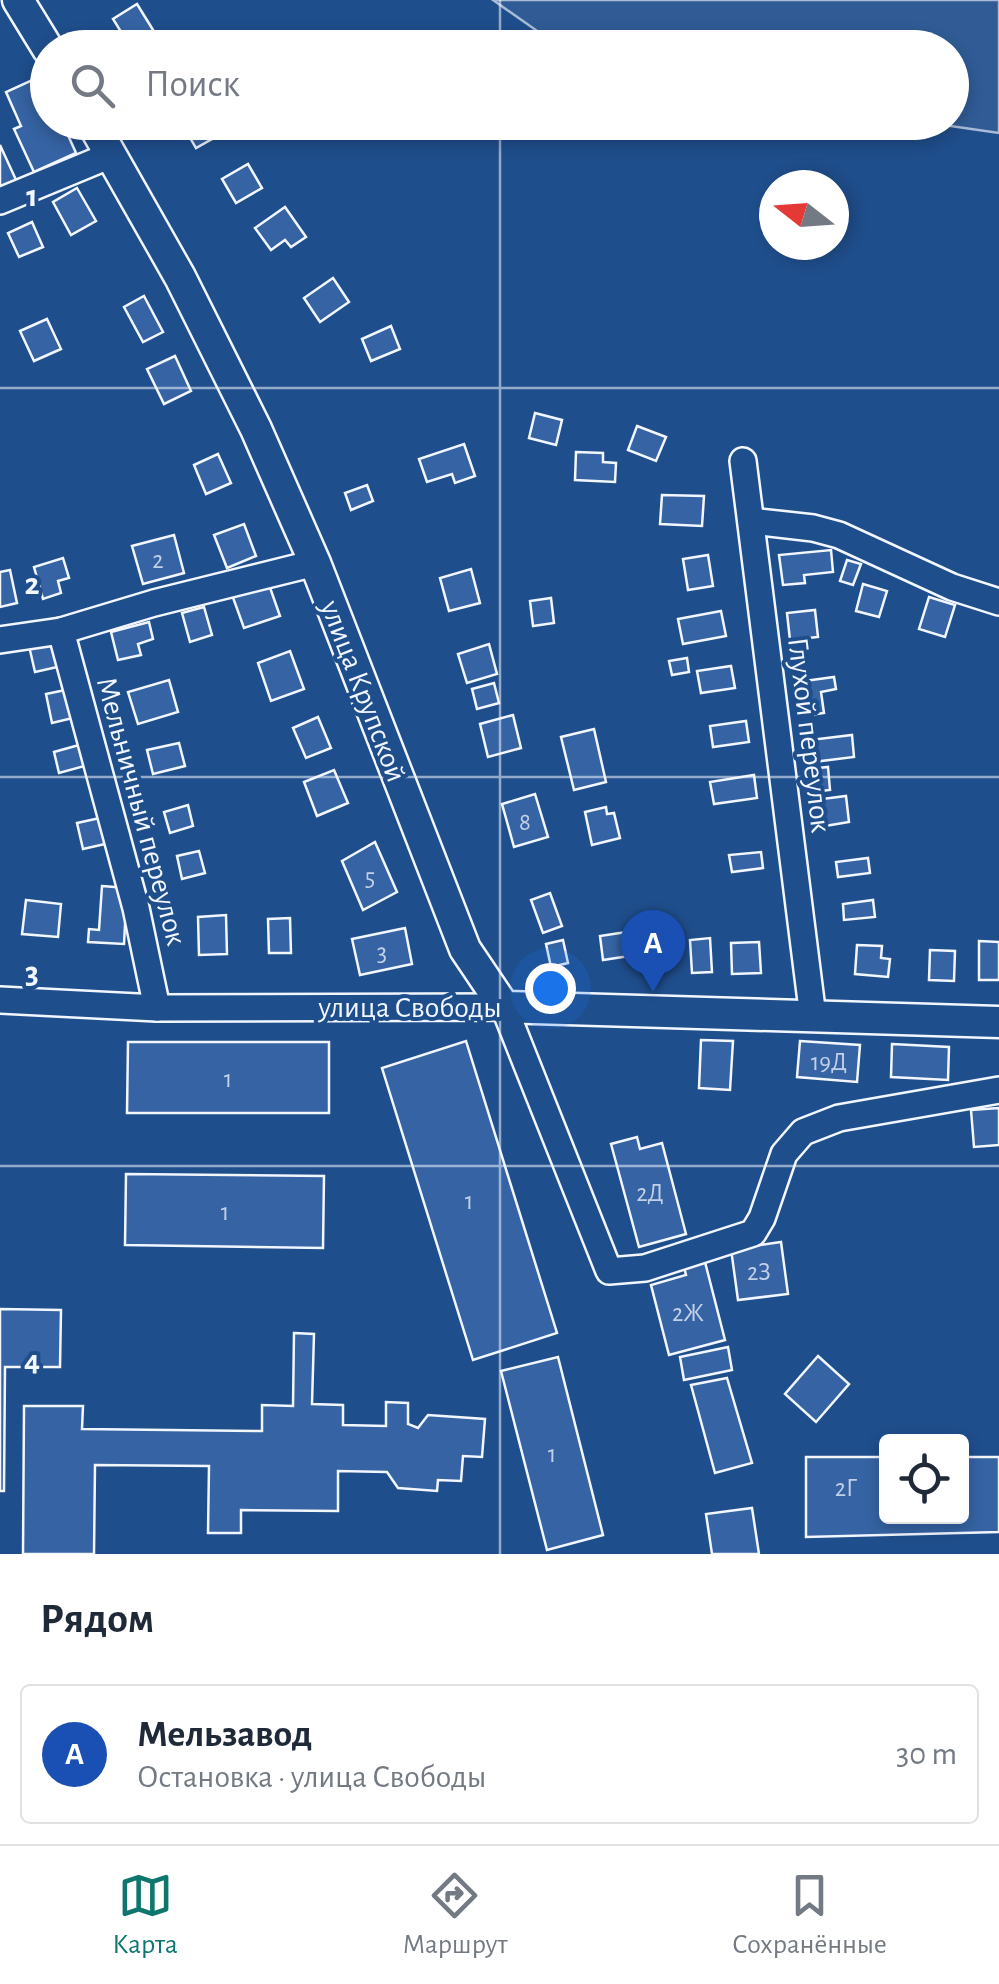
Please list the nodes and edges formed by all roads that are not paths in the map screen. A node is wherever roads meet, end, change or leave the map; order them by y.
1 (18, 0) edge
2 (36, 30) edge
3 (103, 140) edge
4 (111, 154) junction
5 (0, 201) edge
6 (743, 461) dead end
7 (751, 521) junction
8 (315, 563) junction
9 (999, 602) edge
10 (61, 631) junction
11 (0, 640) edge
12 (0, 1000) edge
13 (504, 1007) junction
14 (158, 1008) junction
15 (813, 1018) junction
16 (999, 1022) edge
17 (999, 1090) edge

1 - 2 main road
3 - 4 main road, улица Крупской
4 - 5 street
4 - 8 main road, улица Крупской
6 - 7 street, Глухой переулок
7 - 9 street
7 - 15 street, Глухой переулок
8 - 10 street
8 - 13 main road, улица Крупской
10 - 11 street
10 - 14 street, Мельничный переулок
12 - 14 street, улица Свободы
13 - 14 street, улица Свободы
13 - 15 main road, улица Свободы
13 - 17 street, улица Крупской
15 - 16 main road, улица Свободы

